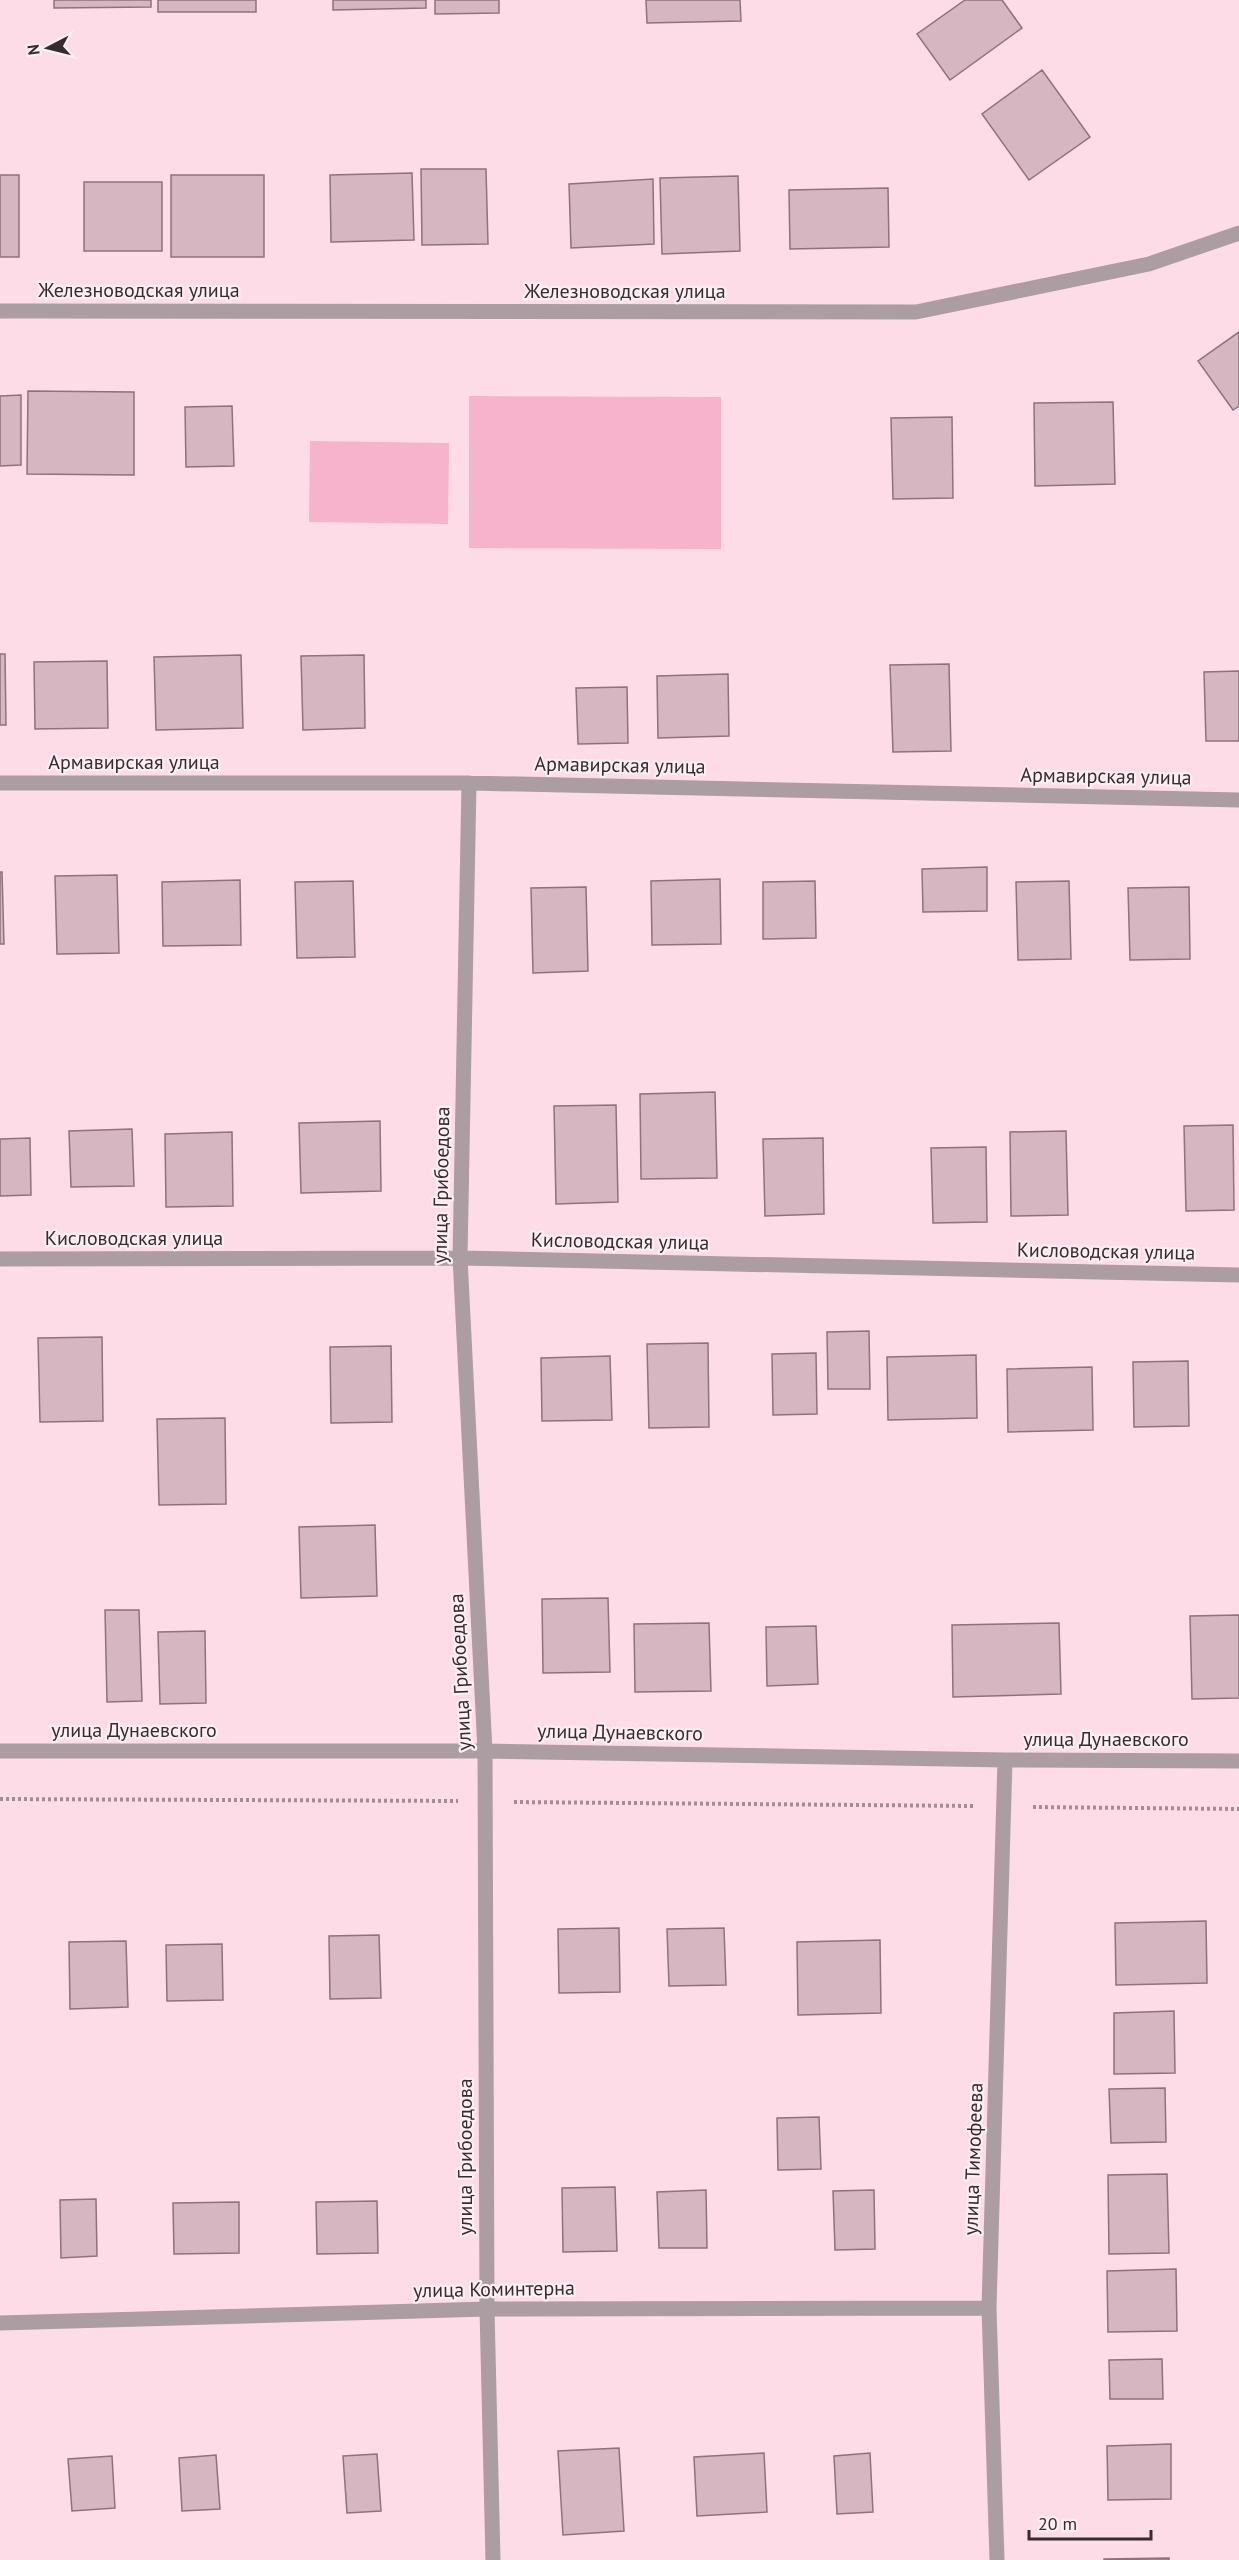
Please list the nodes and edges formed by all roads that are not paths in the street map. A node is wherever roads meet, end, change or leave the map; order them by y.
1 (1239, 233) edge
2 (0, 311) edge
3 (0, 783) edge
4 (469, 783) junction
5 (1239, 800) edge
6 (460, 1258) junction
7 (0, 1259) edge
8 (1239, 1275) edge
9 (0, 1751) edge
10 (485, 1751) junction
11 (1005, 1760) junction
12 (1239, 1761) edge
13 (989, 2308) junction
14 (487, 2309) junction
15 (0, 2324) edge
16 (493, 2560) edge
17 (997, 2560) edge

1 - 2 street, Железноводская улица
3 - 4 street, Армавирская улица
4 - 5 street, Армавирская улица
4 - 6 street, улица Грибоедова
6 - 7 street, Кисловодская улица
6 - 8 street, Кисловодская улица
6 - 10 street, улица Грибоедова
9 - 10 street, улица Дунаевского
10 - 11 street, улица Дунаевского
10 - 14 street, улица Грибоедова
11 - 12 street, улица Дунаевского
11 - 13 street, улица Тимофеева
13 - 14 street, улица Коминтерна
13 - 17 street, улица Тимофеева
14 - 15 street, улица Коминтерна
14 - 16 street, улица Грибоедова

